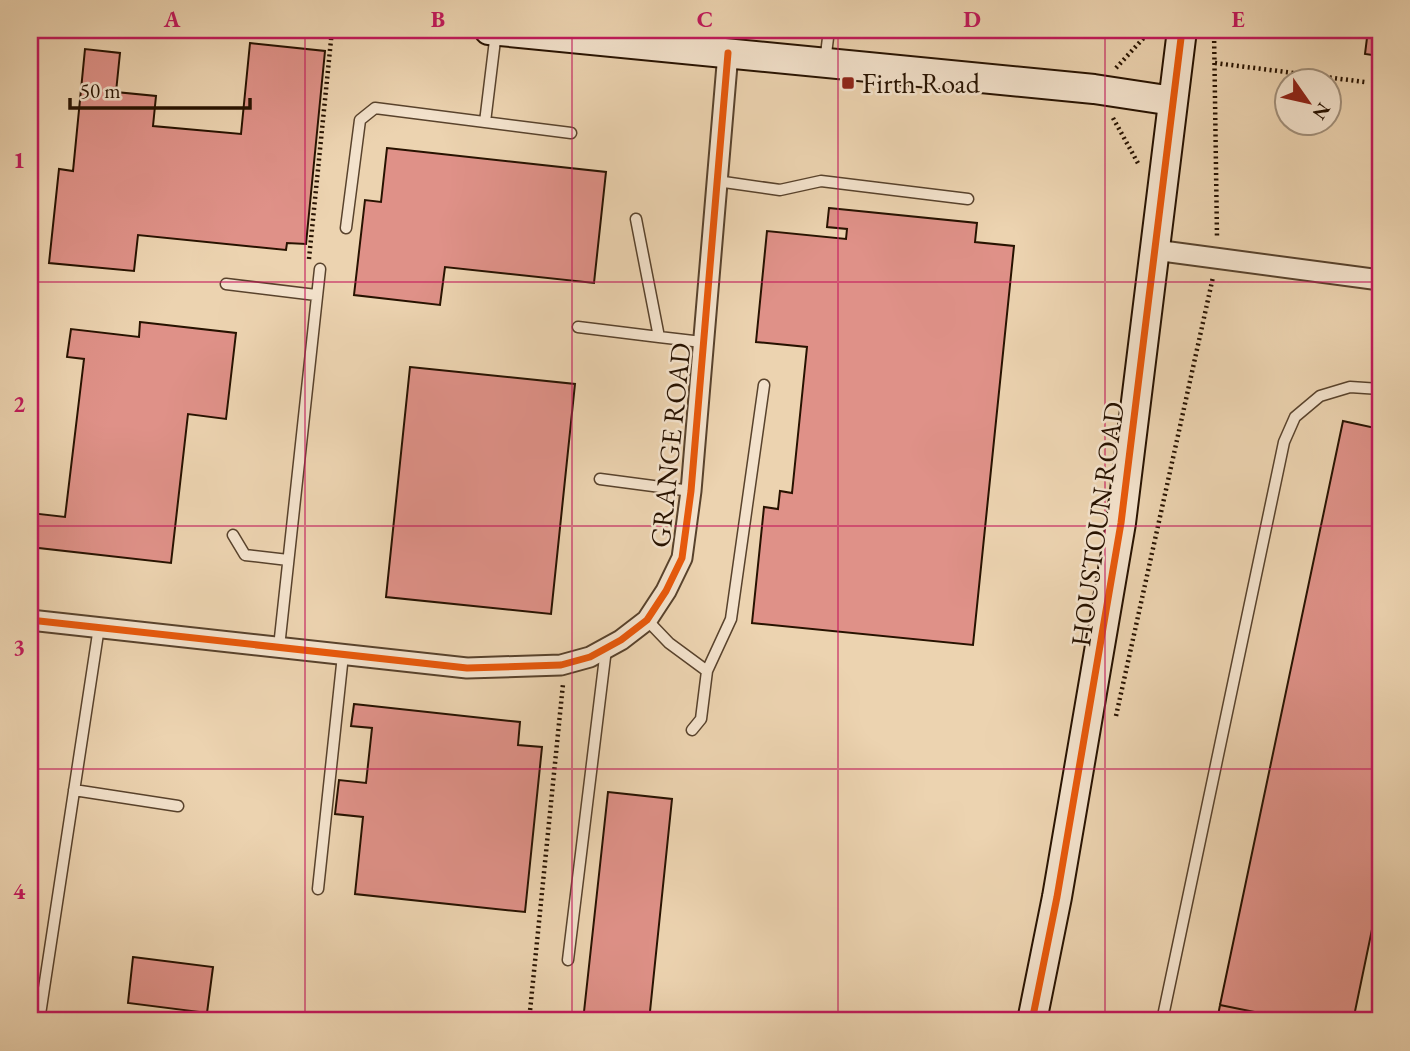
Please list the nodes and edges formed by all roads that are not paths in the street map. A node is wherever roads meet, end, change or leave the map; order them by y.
1 (489, 30) edge
2 (496, 30) edge
3 (829, 30) edge
4 (1182, 30) edge
5 (558, 33) edge
6 (728, 53) junction
7 (825, 63) junction
8 (1173, 101) junction
9 (485, 122) junction
10 (571, 133) dead end
11 (717, 181) junction
12 (968, 199) dead end
13 (636, 219) dead end
14 (346, 228) dead end
15 (1155, 250) junction
16 (320, 269) road end
17 (1380, 280) edge
18 (226, 284) dead end
19 (316, 295) junction
20 (578, 327) dead end
21 (659, 338) junction
22 (702, 342) junction
23 (764, 385) dead end
24 (1380, 389) edge
25 (600, 479) dead end
26 (691, 491) junction
27 (233, 535) dead end
28 (288, 560) junction
29 (30, 620) edge
30 (647, 620) junction
31 (99, 627) junction
32 (279, 648) junction
33 (606, 649) junction
34 (343, 655) junction
35 (707, 671) junction
36 (692, 730) dead end
37 (74, 790) junction
38 (178, 806) dead end
39 (318, 889) dead end
40 (568, 960) dead end
41 (39, 1021) edge
42 (1032, 1021) edge
43 (1162, 1021) edge

1 - 2 street
2 - 5 street
2 - 9 lane
3 - 7 lane
4 - 8 street, HOUSTOUN ROAD
5 - 6 street
6 - 7 street
6 - 11 street, GRANGE ROAD
7 - 8 street
8 - 15 street, HOUSTOUN ROAD
9 - 10 lane
9 - 14 lane
11 - 12 lane
11 - 22 street, GRANGE ROAD
13 - 21 lane
15 - 17 street
15 - 42 street, HOUSTOUN ROAD
16 - 19 lane
18 - 19 lane
19 - 28 lane
20 - 21 lane
21 - 22 lane
22 - 26 street, GRANGE ROAD
23 - 35 lane
24 - 43 lane
25 - 26 lane
26 - 30 street, GRANGE ROAD
27 - 28 lane
28 - 32 lane
29 - 31 street, GRANGE ROAD
30 - 33 street, GRANGE ROAD
30 - 35 lane
31 - 32 street, GRANGE ROAD
31 - 37 lane
32 - 34 street, GRANGE ROAD
33 - 34 street, GRANGE ROAD
33 - 40 lane
34 - 39 lane
35 - 36 lane
37 - 38 lane
37 - 41 lane

